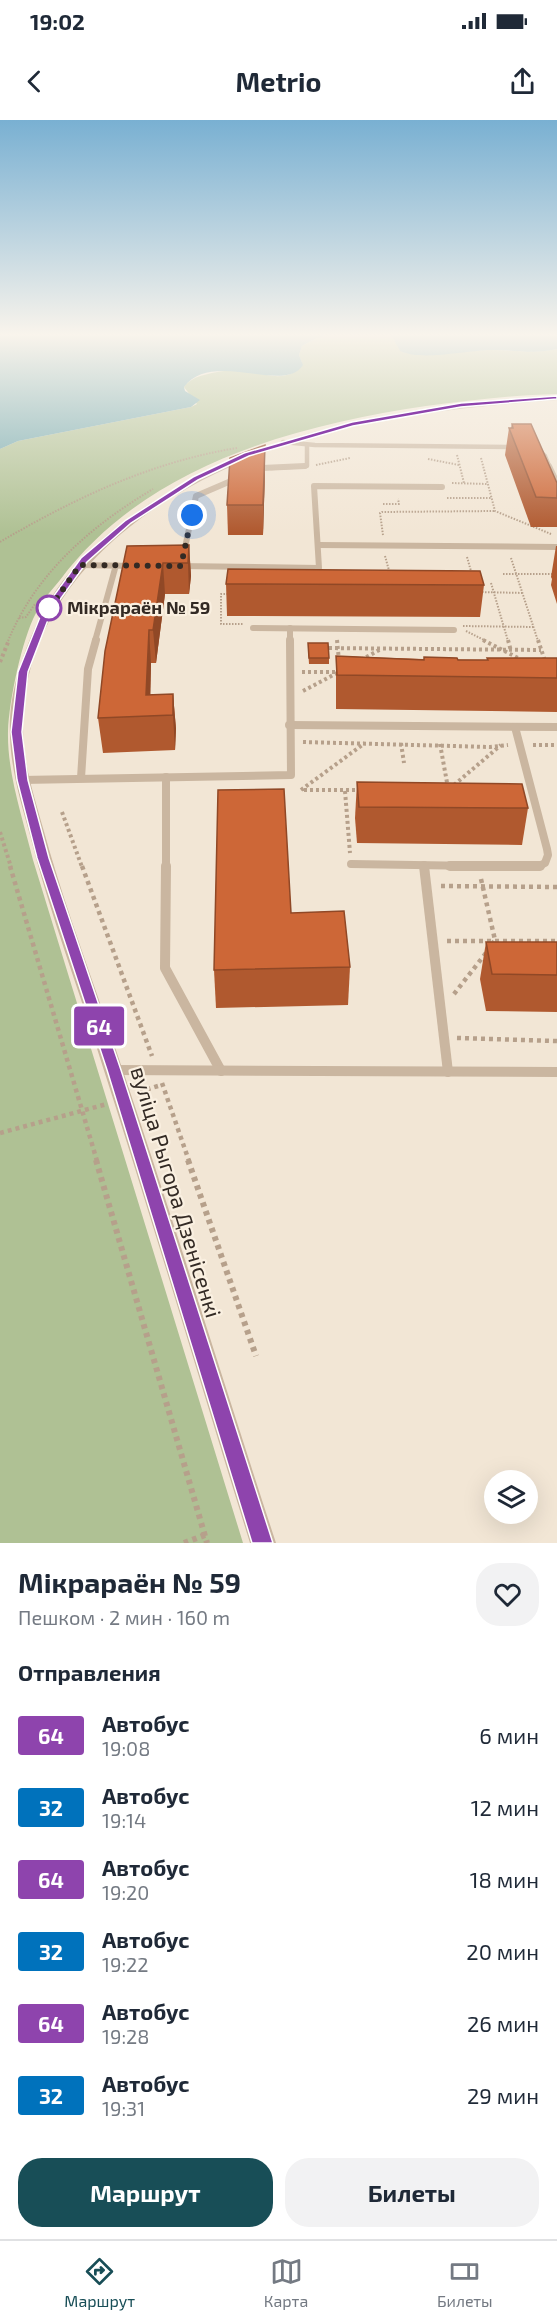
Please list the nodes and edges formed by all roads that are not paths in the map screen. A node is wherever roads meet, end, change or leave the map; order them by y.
1 (541, 399) edge
2 (283, 442) junction
3 (307, 445) junction
4 (557, 483) edge
5 (442, 487) dead end
6 (318, 545) junction
7 (557, 547) edge
8 (80, 565) junction
9 (116, 566) junction
10 (138, 566) edge
11 (170, 566) edge
12 (181, 566) junction
13 (254, 628) dead end
14 (290, 628) junction
15 (455, 628) road end
16 (289, 725) junction
17 (515, 727) junction
18 (557, 727) edge
19 (166, 777) junction
20 (81, 778) junction
21 (22, 780) junction
22 (351, 864) road end
23 (424, 865) junction
24 (114, 1070) junction
25 (221, 1071) junction
26 (448, 1072) junction
27 (557, 1072) edge
28 (262, 1543) edge

1 - 2 street, вуліца Рыгора Дзенісенкі
2 - 3 lane
2 - 8 street, вуліца Рыгора Дзенісенкі
3 - 4 lane
3 - 12 lane
5 - 6 lane
6 - 7 lane
6 - 12 lane
8 - 9 lane
8 - 21 street, вуліца Рыгора Дзенісенкі
9 - 10 lane
9 - 20 lane
11 - 12 lane
13 - 14 lane
14 - 15 lane
14 - 16 lane
16 - 17 lane
16 - 19 lane
17 - 18 lane
17 - 23 lane
19 - 20 lane
19 - 25 lane
20 - 21 lane
21 - 24 street, вуліца Рыгора Дзенісенкі
22 - 23 lane
23 - 26 lane
24 - 25 lane
24 - 28 street, вуліца Рыгора Дзенісенкі
25 - 26 lane
26 - 27 lane

